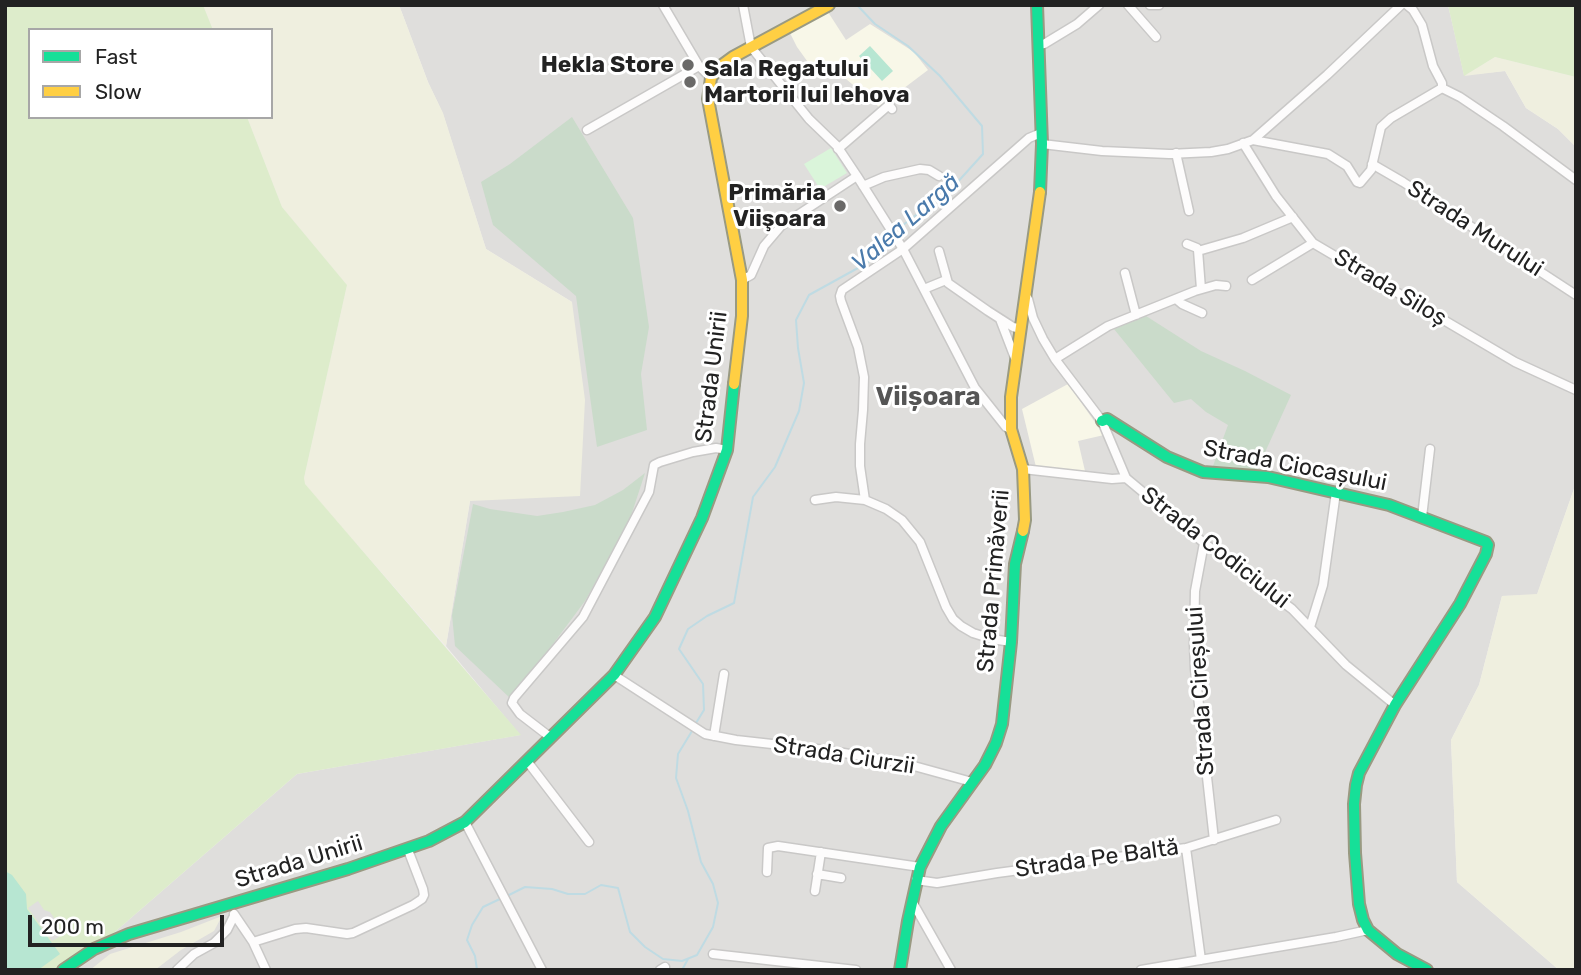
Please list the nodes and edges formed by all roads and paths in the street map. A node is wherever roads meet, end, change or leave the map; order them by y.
1 (663, 5) edge
2 (743, 5) edge
3 (829, 5) edge
4 (1037, 5) edge
5 (1099, 5) edge
6 (1128, 5) edge
7 (1150, 5) edge
8 (1159, 5) edge
9 (1401, 5) edge
10 (1407, 5) edge
11 (1156, 37) dead end
12 (1038, 45) junction
13 (751, 47) junction
14 (699, 66) junction
15 (711, 78) junction
16 (1442, 88) junction
17 (892, 109) dead end
18 (587, 130) dead end
19 (1042, 138) junction
20 (1254, 140) junction
21 (1243, 143) junction
22 (838, 149) junction
23 (1176, 153) junction
24 (1373, 164) junction
25 (857, 176) junction
26 (939, 176) dead end
27 (1576, 180) edge
28 (863, 186) junction
29 (1189, 211) dead end
30 (1293, 217) junction
31 (1313, 243) junction
32 (1187, 244) dead end
33 (900, 245) junction
34 (939, 251) dead end
35 (1198, 251) junction
36 (1125, 273) dead end
37 (742, 280) junction
38 (946, 280) junction
39 (1252, 280) dead end
40 (1226, 286) dead end
41 (924, 289) junction
42 (1201, 289) junction
43 (1576, 295) edge
44 (1026, 296) junction
45 (1176, 299) junction
46 (1202, 313) dead end
47 (1136, 315) junction
48 (1000, 319) junction
49 (1021, 329) junction
50 (1055, 359) junction
51 (1016, 361) junction
52 (1576, 390) edge
53 (1102, 421) junction
54 (1011, 429) junction
55 (1430, 449) dead end
56 (727, 450) junction
57 (1023, 469) junction
58 (1126, 478) junction
59 (1336, 492) junction
60 (815, 500) dead end
61 (865, 500) junction
62 (1422, 517) junction
63 (1203, 543) junction
64 (1310, 627) junction
65 (1011, 642) junction
66 (724, 674) dead end
67 (614, 675) junction
68 (1395, 705) junction
69 (714, 736) junction
70 (550, 737) junction
71 (527, 761) junction
72 (972, 782) junction
73 (1276, 820) dead end
74 (465, 822) junction
75 (1214, 840) junction
76 (589, 842) dead end
77 (1186, 848) junction
78 (408, 850) junction
79 (821, 852) junction
80 (920, 867) junction
81 (767, 872) dead end
82 (817, 874) junction
83 (841, 878) dead end
84 (916, 880) junction
85 (815, 891) dead end
86 (232, 904) junction
87 (913, 904) junction
88 (234, 916) junction
89 (1368, 930) junction
90 (253, 942) junction
91 (713, 954) dead end
92 (1200, 960) junction
93 (63, 970) edge
94 (177, 970) edge
95 (266, 970) edge
96 (541, 970) edge
97 (856, 970) edge
98 (900, 970) edge
99 (951, 970) edge
100 (1141, 970) edge
101 (1427, 970) edge

1 - 14 street
2 - 13 street
3 - 13 street
4 - 12 street, Strada Primăverii
5 - 12 street
6 - 11 street
7 - 8 street
9 - 20 street
10 - 16 street
12 - 19 street, Strada Primăverii
13 - 15 street
13 - 22 street
14 - 15 street
14 - 18 street
15 - 37 street, Strada Unirii
16 - 24 street
16 - 27 street
17 - 22 street
19 - 23 street
19 - 33 street
19 - 44 street, Strada Primăverii
20 - 21 street
20 - 24 street
21 - 23 street
21 - 30 street, Strada Siloș
22 - 25 street
23 - 29 street
24 - 43 street, Strada Murului
25 - 28 street
25 - 37 street
26 - 28 street
28 - 33 street
30 - 31 street, Strada Siloș
30 - 35 street
31 - 39 street
31 - 52 street, Strada Siloș
32 - 35 street
33 - 41 street
33 - 61 street
34 - 38 street
35 - 42 street
36 - 47 street
37 - 56 street, Strada Unirii
38 - 41 street
38 - 48 street
40 - 42 street
41 - 54 street
42 - 45 street
44 - 49 street, Strada Primăverii
44 - 50 street, Strada Codiciului
45 - 46 street
45 - 47 street
47 - 50 street
48 - 49 street
48 - 51 street
49 - 51 street, Strada Primăverii
50 - 53 street, Strada Codiciului
51 - 54 street, Strada Primăverii
53 - 58 street, Strada Codiciului
53 - 59 street, Strada Ciocașului
54 - 57 street, Strada Primăverii
55 - 62 street
56 - 67 street, Strada Unirii
56 - 70 street
57 - 58 street
57 - 65 street, Strada Primăverii
58 - 63 street, Strada Codiciului
59 - 62 street, Strada Ciocașului
59 - 64 street
60 - 61 street
61 - 65 street
62 - 68 street, Strada Ciocașului
63 - 64 street, Strada Codiciului
63 - 75 street, Strada Cireșului
64 - 68 street, Strada Codiciului
65 - 72 street, Strada Primăverii
66 - 69 street
67 - 69 street, Strada Ciurzii
67 - 70 street, Strada Unirii
68 - 89 street
69 - 72 street, Strada Ciurzii
70 - 71 street, Strada Unirii
71 - 74 street, Strada Unirii
71 - 76 street
72 - 80 street, Strada Primăverii
73 - 75 street, Strada Pe Baltă
74 - 78 street, Strada Unirii
74 - 96 street
75 - 77 street, Strada Pe Baltă
77 - 84 street, Strada Pe Baltă
77 - 92 street
78 - 86 street, Strada Unirii
78 - 90 street
79 - 80 street
79 - 81 street
79 - 82 street
80 - 84 street, Strada Primăverii
82 - 83 street
82 - 85 street
84 - 87 street, Strada Primăverii
86 - 88 street
86 - 93 street, Strada Unirii
87 - 98 street, Strada Primăverii
87 - 99 street
88 - 90 street
88 - 94 street
89 - 92 street
89 - 101 street
90 - 95 street
91 - 97 street
92 - 100 street

